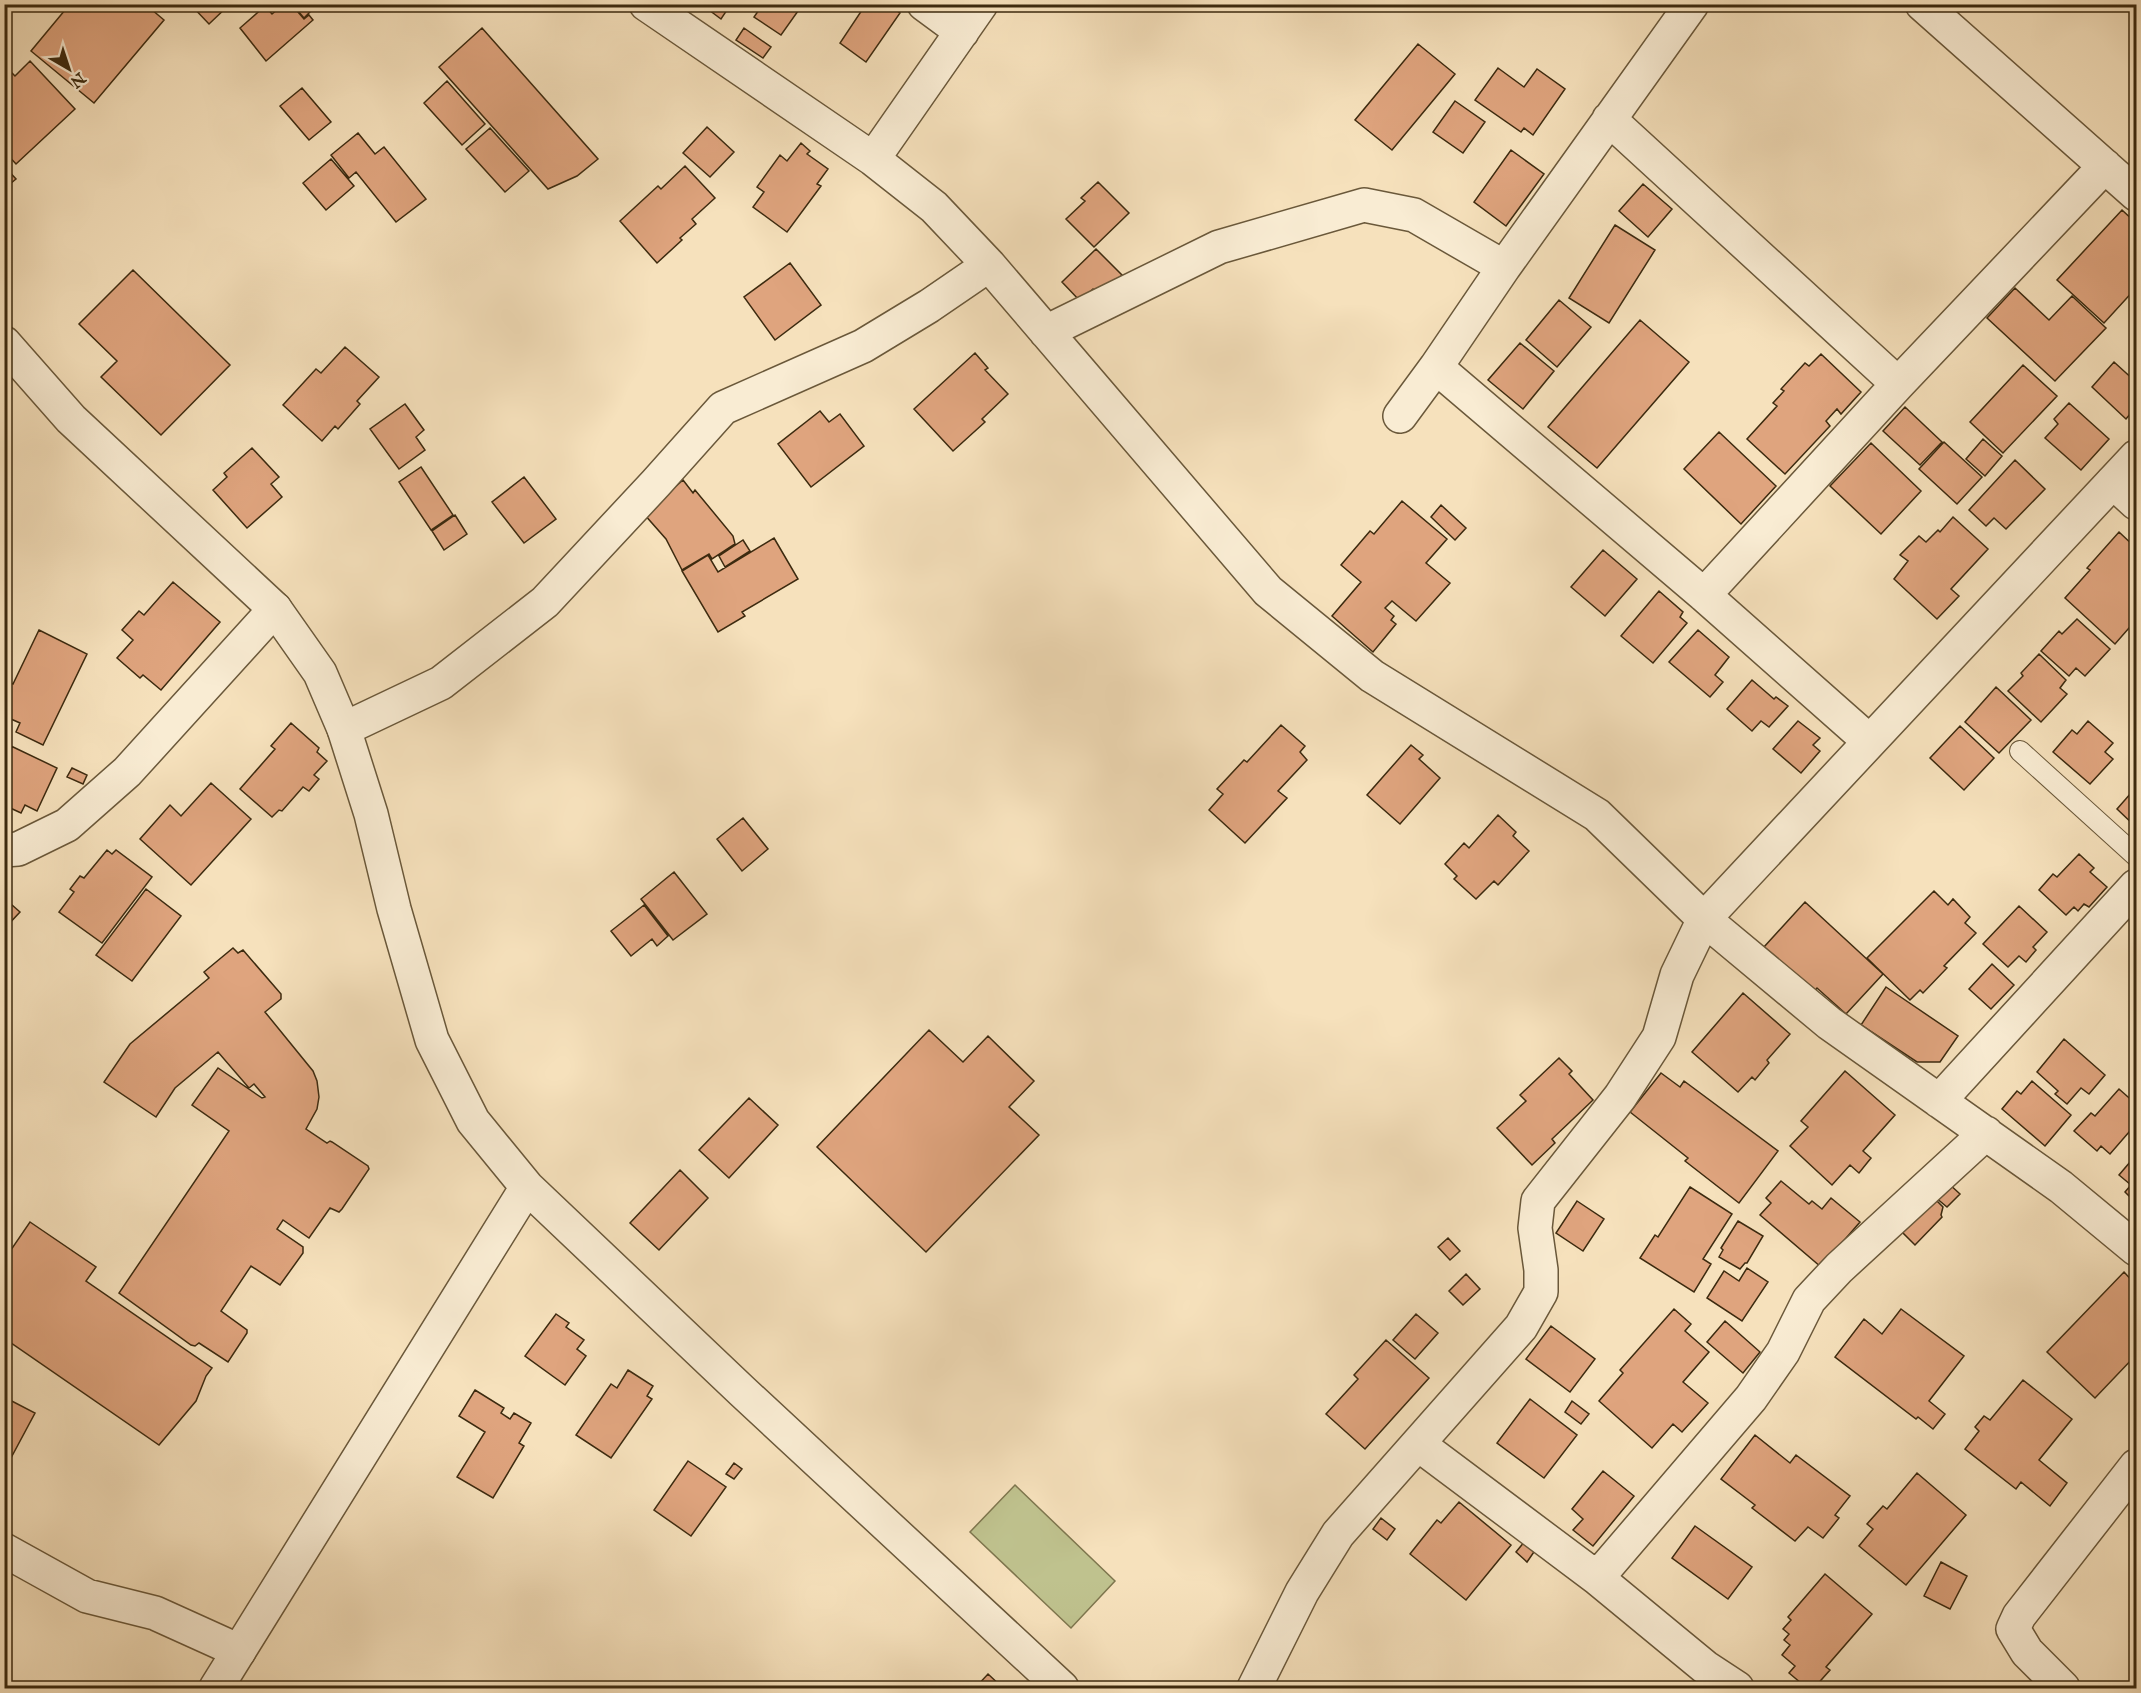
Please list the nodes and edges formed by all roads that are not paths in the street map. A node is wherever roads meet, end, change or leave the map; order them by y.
1 (646, 4) edge
2 (924, 4) edge
3 (981, 4) edge
4 (1692, 4) edge
5 (1922, 4) edge
6 (962, 32) junction
7 (1609, 119) junction
8 (873, 159) junction
9 (2105, 166) junction
10 (2136, 194) edge
11 (989, 265) junction
12 (1504, 267) junction
13 (1046, 332) junction
14 (4, 343) edge
15 (1436, 367) junction
16 (1898, 384) junction
17 (1400, 416) dead end
18 (2136, 457) edge
19 (2125, 492) edge
20 (1704, 595) junction
21 (275, 609) junction
22 (344, 729) junction
23 (1869, 741) junction
24 (2020, 751) dead end
25 (4, 850) edge
26 (2136, 856) edge
27 (2136, 886) edge
28 (1704, 919) junction
29 (1939, 1101) junction
30 (1986, 1133) junction
31 (527, 1187) junction
32 (2136, 1249) edge
33 (1418, 1444) junction
34 (2136, 1466) edge
35 (4, 1550) edge
36 (1597, 1578) junction
37 (239, 1651) junction
38 (216, 1689) edge
39 (1062, 1689) edge
40 (1254, 1689) edge
41 (1737, 1689) edge
42 (2063, 1689) edge

1 - 8 street
2 - 6 street
3 - 6 street
4 - 7 street
5 - 9 street
6 - 8 street
7 - 12 street
7 - 16 street
8 - 11 street
9 - 10 street
9 - 16 street
11 - 13 street
11 - 22 street
12 - 13 street
12 - 15 street
13 - 28 street
14 - 21 street
15 - 17 street
15 - 20 street
16 - 20 street
18 - 19 street
19 - 23 street
20 - 23 street
21 - 22 street
21 - 25 street
22 - 31 street
23 - 28 street
24 - 26 lane
27 - 29 street
28 - 29 street
28 - 33 street
29 - 30 street
30 - 32 street
30 - 36 street
31 - 37 street
31 - 39 street
33 - 36 street
33 - 40 street
34 - 42 street
35 - 37 street
36 - 41 street
37 - 38 street

